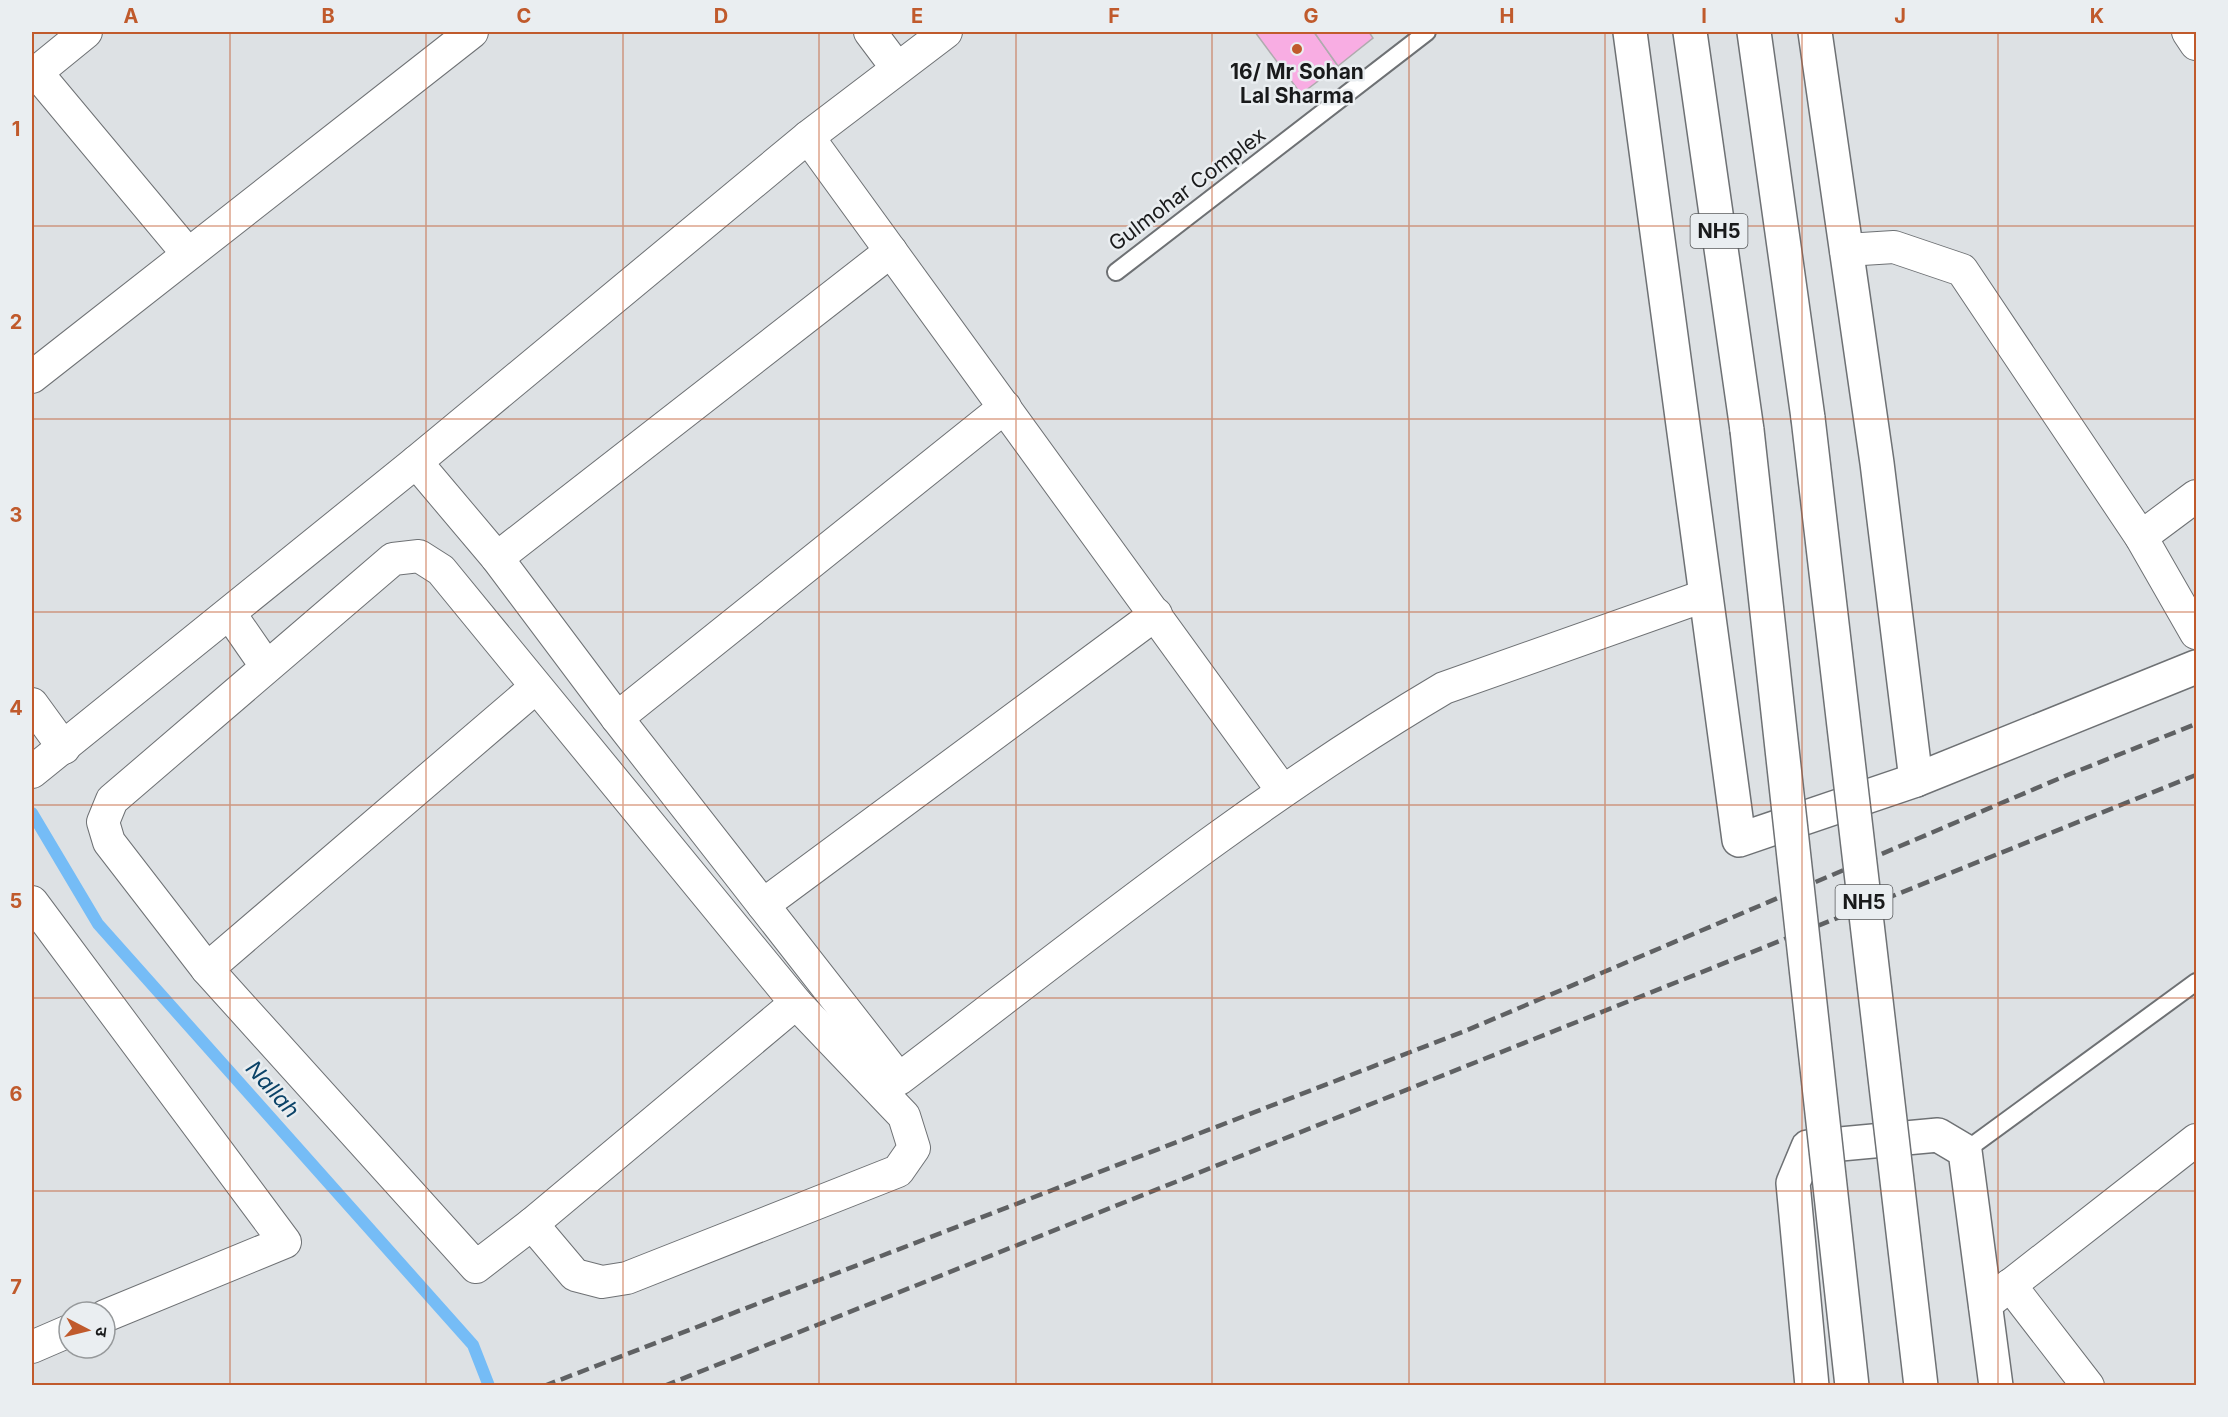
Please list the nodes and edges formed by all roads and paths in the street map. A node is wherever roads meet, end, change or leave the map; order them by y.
1 (86, 32) edge
2 (472, 32) edge
3 (870, 32) edge
4 (946, 32) edge
5 (1427, 32) edge
6 (1630, 32) edge
7 (1690, 32) edge
8 (1754, 32) edge
9 (1815, 32) edge
10 (2188, 32) edge
11 (2196, 44) edge
12 (897, 68) junction
13 (34, 74) edge
14 (808, 137) junction
15 (1846, 250) junction
16 (891, 251) junction
17 (188, 254) junction
18 (1116, 272) dead end
19 (32, 377) edge
20 (1005, 407) junction
21 (416, 462) junction
22 (2196, 496) edge
23 (2141, 537) junction
24 (497, 558) junction
25 (1704, 596) junction
26 (230, 614) junction
27 (1156, 614) junction
28 (2193, 618) edge
29 (266, 666) junction
30 (2196, 667) edge
31 (536, 687) junction
32 (32, 704) edge
33 (617, 718) junction
34 (64, 748) junction
35 (32, 772) edge
36 (1916, 780) junction
37 (1282, 790) junction
38 (32, 902) edge
39 (763, 905) junction
40 (207, 969) junction
41 (2196, 982) edge
42 (796, 1003) junction
43 (2196, 1140) edge
44 (1965, 1151) junction
45 (532, 1224) junction
46 (1998, 1295) junction
47 (117, 1311) edge
48 (57, 1336) edge
49 (32, 1347) edge
50 (1812, 1386) edge
51 (1852, 1386) edge
52 (1920, 1386) edge
53 (1996, 1386) edge
54 (2088, 1386) edge

1 - 13 street
2 - 17 street
3 - 12 street
4 - 12 street
5 - 18 lane, Gulmohar Complex
6 - 25 main road
7 - 51 main road, NH5, bridge
8 - 52 main road, NH5, bridge
9 - 15 main road
10 - 11 street
12 - 14 street
13 - 17 street
14 - 16 street
14 - 21 street
15 - 23 street
15 - 36 main road
16 - 20 street
16 - 24 street
17 - 19 street
20 - 27 street
20 - 33 street
21 - 24 street
21 - 26 street
22 - 23 street
23 - 28 street
24 - 33 street
25 - 36 main road
25 - 37 street
26 - 29 street
26 - 34 street
27 - 37 street
27 - 39 street
29 - 31 street
29 - 40 street
30 - 36 main road
31 - 40 street
31 - 42 street
32 - 34 street
33 - 39 street
34 - 35 street
37 - 39 street
38 - 47 street
40 - 45 street
41 - 44 lane
42 - 45 street
42 - 45 street
43 - 46 street
44 - 46 main road
44 - 50 main road
46 - 53 main road
46 - 54 street
48 - 49 street

